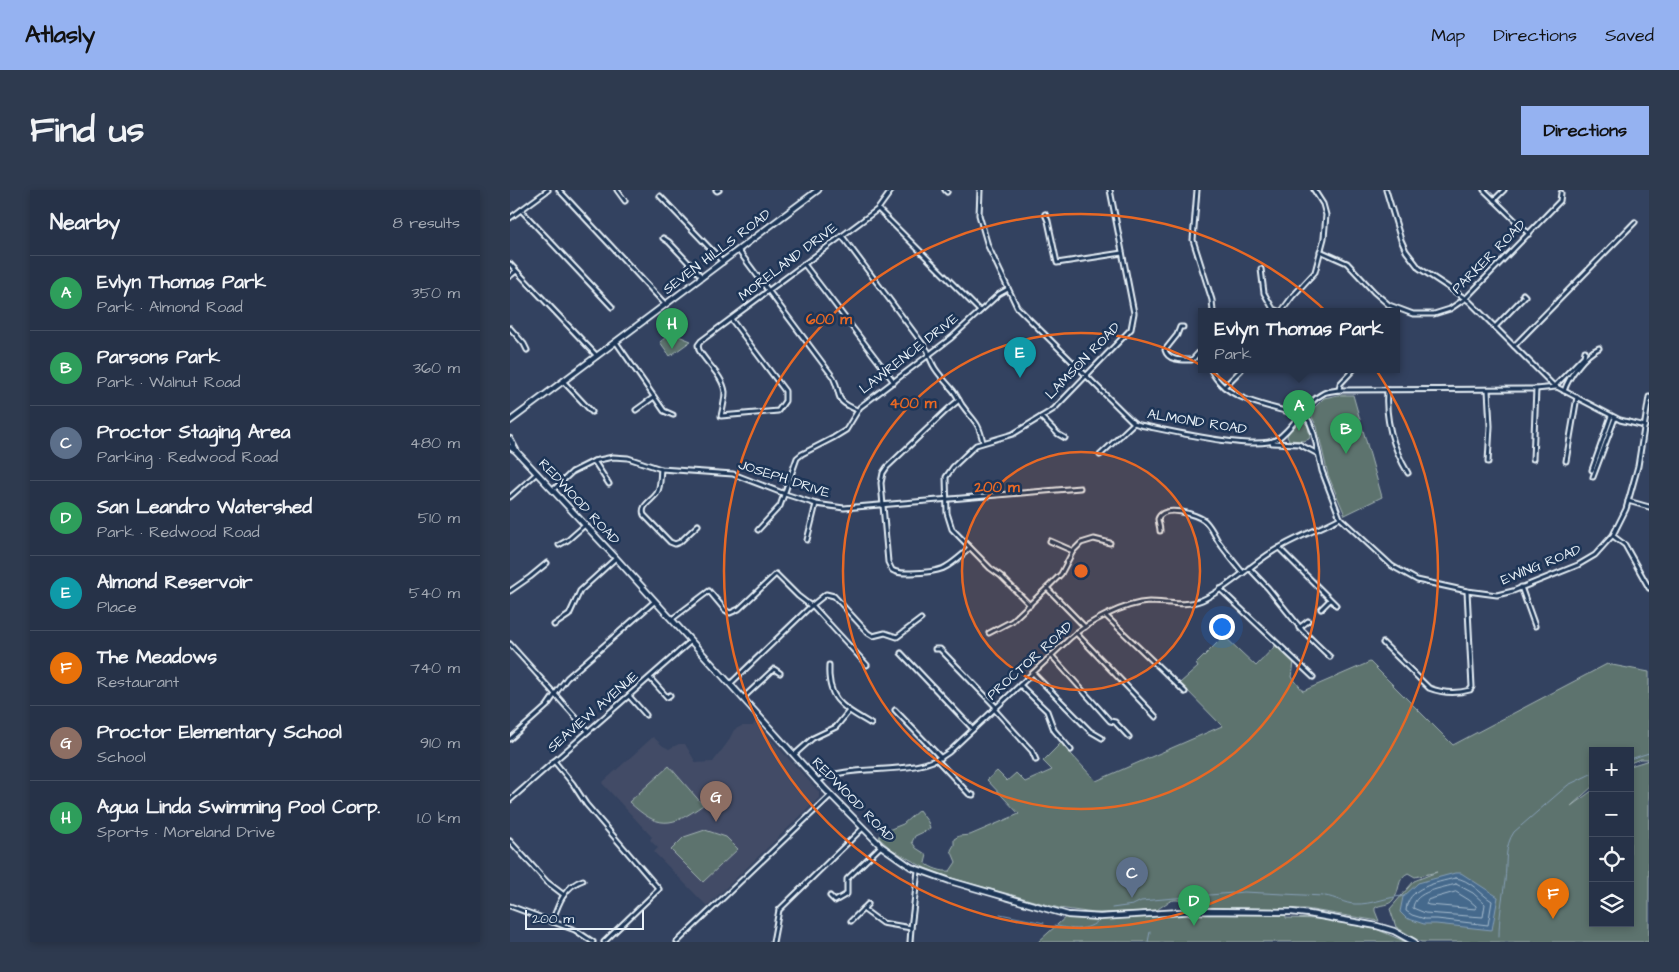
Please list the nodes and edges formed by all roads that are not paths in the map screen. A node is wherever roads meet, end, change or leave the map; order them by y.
1 (548, 190) edge
2 (559, 190) edge
3 (618, 190) edge
4 (818, 190) edge
5 (980, 190) edge
6 (1110, 190) edge
7 (1197, 190) edge
8 (1314, 190) edge
9 (1386, 190) edge
10 (1484, 190) edge
11 (1504, 190) edge
12 (891, 191) edge
13 (1561, 193) dead end
14 (660, 196) dead end
15 (1494, 200) junction
16 (625, 201) dead end
17 (878, 209) junction
18 (521, 210) junction
19 (1045, 214) dead end
20 (510, 218) edge
21 (1634, 222) dead end
22 (1529, 234) junction
23 (842, 236) junction
24 (663, 238) dead end
25 (738, 250) junction
26 (1320, 250) junction
27 (1122, 253) junction
28 (723, 262) junction
29 (510, 264) edge
30 (804, 264) junction
31 (1261, 270) dead end
32 (516, 271) junction
33 (510, 276) edge
34 (702, 277) junction
35 (1008, 289) junction
36 (768, 291) junction
37 (1523, 294) dead end
38 (1466, 298) junction
39 (665, 305) junction
40 (612, 307) dead end
41 (1213, 308) edge
42 (1272, 308) edge
43 (1284, 308) edge
44 (1397, 308) edge
45 (1400, 309) edge
46 (980, 311) junction
47 (731, 319) junction
48 (1183, 327) dead end
49 (1495, 327) junction
50 (510, 328) edge
51 (616, 342) junction
52 (1514, 346) junction
53 (1599, 348) dead end
54 (527, 350) dead end
55 (1585, 351) dead end
56 (1198, 353) edge
57 (596, 356) junction
58 (929, 356) junction
59 (1212, 373) edge
60 (1238, 373) edge
61 (1350, 373) edge
62 (1086, 376) junction
63 (563, 381) junction
64 (894, 382) junction
65 (1224, 387) junction
66 (1556, 387) junction
67 (1536, 389) junction
68 (1339, 390) junction
69 (1387, 390) junction
70 (1488, 390) junction
71 (1564, 391) junction
72 (654, 397) junction
73 (1577, 397) junction
74 (1649, 397) edge
75 (959, 400) junction
76 (636, 410) dead end
77 (857, 410) junction
78 (592, 412) dead end
79 (673, 415) dead end
80 (1300, 415) junction
81 (1041, 417) junction
82 (1613, 417) junction
83 (510, 421) edge
84 (1134, 423) junction
85 (1645, 426) junction
86 (1065, 438) dead end
87 (510, 439) edge
88 (984, 442) junction
89 (1270, 443) junction
90 (510, 447) edge
91 (516, 451) junction
92 (1100, 455) dead end
93 (1318, 455) junction
94 (1533, 459) dead end
95 (594, 461) junction
96 (1566, 461) dead end
97 (1488, 462) dead end
98 (661, 469) junction
99 (1592, 470) dead end
100 (537, 473) junction
101 (1408, 473) dead end
102 (1593, 477) dead end
103 (609, 484) dead end
104 (1080, 488) dead end
105 (553, 490) junction
106 (785, 494) junction
107 (510, 497) edge
108 (946, 501) junction
109 (1628, 501) junction
110 (816, 504) junction
111 (884, 506) junction
112 (1649, 506) edge
113 (1340, 518) junction
114 (585, 524) junction
115 (698, 525) dead end
116 (758, 530) dead end
117 (1160, 531) dead end
118 (1613, 535) junction
119 (807, 540) dead end
120 (1050, 541) dead end
121 (1110, 543) dead end
122 (559, 545) dead end
123 (970, 548) junction
124 (1279, 548) junction
125 (1073, 551) junction
126 (616, 558) junction
127 (547, 563) dead end
128 (1248, 568) junction
129 (1243, 573) junction
130 (1521, 587) junction
131 (1048, 588) junction
132 (1649, 588) edge
133 (1220, 589) junction
134 (510, 591) edge
135 (1467, 591) junction
136 (1330, 600) junction
137 (655, 601) junction
138 (811, 605) junction
139 (1030, 605) junction
140 (1336, 605) dead end
141 (1321, 609) dead end
142 (1106, 616) junction
143 (672, 619) junction
144 (921, 619) dead end
145 (1308, 620) dead end
146 (554, 625) dead end
147 (1536, 626) dead end
148 (1085, 627) junction
149 (1299, 628) junction
150 (989, 633) dead end
151 (1076, 633) junction
152 (692, 641) junction
153 (1383, 643) dead end
154 (510, 646) edge
155 (935, 649) dead end
156 (901, 653) dead end
157 (1051, 655) junction
158 (1330, 657) dead end
159 (829, 665) dead end
160 (867, 665) dead end
161 (780, 673) dead end
162 (1033, 673) junction
163 (1312, 677) dead end
164 (650, 678) junction
165 (730, 684) junction
166 (1020, 684) junction
167 (1185, 692) dead end
168 (555, 694) junction
169 (670, 695) dead end
170 (629, 696) junction
171 (743, 698) junction
172 (995, 708) junction
173 (895, 710) dead end
174 (849, 711) junction
175 (646, 715) dead end
176 (1156, 716) dead end
177 (871, 724) dead end
178 (973, 729) junction
179 (588, 731) junction
180 (510, 737) edge
181 (1129, 737) dead end
182 (1102, 738) dead end
183 (1071, 750) dead end
184 (794, 755) junction
185 (939, 759) junction
186 (1036, 760) dead end
187 (554, 762) junction
188 (817, 780) junction
189 (831, 795) junction
190 (973, 795) dead end
191 (510, 800) edge
192 (863, 828) junction
193 (510, 841) edge
194 (881, 846) junction
195 (918, 871) junction
196 (583, 880) dead end
197 (564, 895) junction
198 (830, 896) dead end
199 (868, 904) dead end
200 (510, 906) edge
201 (863, 909) junction
202 (851, 921) dead end
203 (552, 922) junction
204 (911, 928) junction
205 (593, 942) edge
206 (604, 942) edge
207 (677, 942) edge
208 (773, 942) edge
209 (910, 942) edge
210 (1414, 942) edge

1 - 18 street
2 - 39 street
3 - 16 street
4 - 25 main road, SEVEN HILLS ROAD
5 - 35 street, ALMOND ROAD
6 - 27 street, LAMSON ROAD
7 - 41 street
8 - 26 street
9 - 38 street
10 - 15 street
11 - 15 street
12 - 17 street, MORELAND DRIVE
13 - 22 street, PARKER ROAD
14 - 28 street
15 - 22 street
17 - 23 street, MORELAND DRIVE
17 - 46 street
18 - 20 street
18 - 40 street
19 - 27 street
21 - 52 street
22 - 38 street, PARKER ROAD
23 - 30 street, MORELAND DRIVE
23 - 58 street
24 - 34 street
25 - 28 main road, SEVEN HILLS ROAD
25 - 36 street
26 - 43 street
26 - 44 street, PARKER ROAD
27 - 62 street, LAMSON ROAD
28 - 34 main road, SEVEN HILLS ROAD
29 - 32 street
30 - 36 street, MORELAND DRIVE
30 - 64 street
31 - 42 street
32 - 33 street
32 - 57 street
34 - 39 main road, SEVEN HILLS ROAD
35 - 46 street, LAWRENCE DRIVE
35 - 62 street, ALMOND ROAD
36 - 47 street, MORELAND DRIVE
36 - 77 street
37 - 49 street
38 - 45 street, PARKER ROAD
38 - 49 street
39 - 51 main road, SEVEN HILLS ROAD
46 - 58 street, LAWRENCE DRIVE
47 - 47 street, MORELAND DRIVE
48 - 56 street
49 - 52 street
50 - 54 street
51 - 57 main road, SEVEN HILLS ROAD
51 - 72 street
52 - 66 street
53 - 71 street
55 - 66 street
57 - 63 main road, SEVEN HILLS ROAD
58 - 64 street, LAWRENCE DRIVE
58 - 75 street
59 - 65 street
60 - 65 street
61 - 68 street
62 - 81 street, LAMSON ROAD
62 - 84 street, ALMOND ROAD
63 - 78 street
63 - 83 main road, SEVEN HILLS ROAD
64 - 77 street, LAWRENCE DRIVE
65 - 80 street
66 - 67 street
66 - 71 street
67 - 70 street
67 - 94 street
68 - 69 street
68 - 80 street
69 - 70 street
69 - 101 street
70 - 97 street
71 - 73 street
72 - 76 street
72 - 79 street
73 - 82 street
73 - 96 street
74 - 85 street, EWING ROAD
75 - 88 street
75 - 111 street
77 - 106 street, LAWRENCE DRIVE
80 - 89 street
80 - 93 street
81 - 86 street
81 - 88 street, LAMSON ROAD
82 - 85 street
82 - 99 street
82 - 102 street
84 - 89 street, ALMOND ROAD
84 - 92 street
85 - 109 street, EWING ROAD
87 - 91 main road, REDWOOD ROAD
88 - 108 street, LAMSON ROAD
89 - 93 street, ALMOND ROAD
90 - 91 main road, REDWOOD ROAD
91 - 100 main road, REDWOOD ROAD
93 - 113 street
95 - 98 street, JOSEPH DRIVE
95 - 103 street
95 - 105 street, JOSEPH DRIVE
98 - 106 street, JOSEPH DRIVE
98 - 115 street
100 - 105 main road, REDWOOD ROAD
100 - 107 street
104 - 108 street, JOSEPH DRIVE
105 - 114 main road, REDWOOD ROAD
106 - 110 street, JOSEPH DRIVE
106 - 116 street, LAWRENCE DRIVE
108 - 111 street, JOSEPH DRIVE
108 - 123 street, LAMSON ROAD
109 - 112 street
109 - 118 street, EWING ROAD
110 - 111 street, JOSEPH DRIVE
110 - 119 street
111 - 123 street
113 - 124 street, PROCTOR ROAD
113 - 135 street, EWING ROAD
114 - 122 street
114 - 126 main road, REDWOOD ROAD
117 - 129 street
118 - 130 street, EWING ROAD
118 - 132 street
120 - 125 street
121 - 125 street
123 - 139 street, LAMSON ROAD
124 - 128 street, PROCTOR ROAD
124 - 136 street
125 - 131 street
126 - 137 main road, REDWOOD ROAD
126 - 146 street
127 - 134 street
128 - 129 street, PROCTOR ROAD
128 - 149 street
129 - 133 street, PROCTOR ROAD
130 - 135 street, EWING ROAD
130 - 147 street
131 - 139 street
131 - 148 street
133 - 142 street, PROCTOR ROAD
133 - 163 street
135 - 153 street
136 - 140 street
136 - 141 street
137 - 143 main road, REDWOOD ROAD
137 - 168 street
138 - 143 street
138 - 144 street
138 - 160 street
138 - 165 street
139 - 150 street
142 - 148 street, PROCTOR ROAD
142 - 167 street
143 - 152 main road, REDWOOD ROAD
145 - 149 street
148 - 151 street, PROCTOR ROAD
149 - 158 street
151 - 157 street, PROCTOR ROAD
151 - 176 street
152 - 164 street, SEAVIEW AVENUE
152 - 165 main road, REDWOOD ROAD
154 - 168 street
155 - 172 street
156 - 178 street
157 - 162 street, PROCTOR ROAD
157 - 181 street
159 - 174 street
161 - 171 street
162 - 166 street, PROCTOR ROAD
162 - 182 street
164 - 169 street
164 - 170 street, SEAVIEW AVENUE
165 - 171 main road, REDWOOD ROAD
166 - 172 street, PROCTOR ROAD
166 - 183 street
168 - 179 street
168 - 180 street
170 - 175 street
170 - 179 street, SEAVIEW AVENUE
171 - 184 main road, REDWOOD ROAD
172 - 178 street, PROCTOR ROAD
172 - 186 street
173 - 185 street
174 - 177 street
174 - 184 street
178 - 185 street, PROCTOR ROAD
179 - 187 street, SEAVIEW AVENUE
184 - 188 main road, REDWOOD ROAD
185 - 188 street, PROCTOR ROAD
185 - 190 street
187 - 191 street, SEAVIEW AVENUE
187 - 206 street
188 - 189 main road, REDWOOD ROAD
189 - 192 main road, REDWOOD ROAD
189 - 207 street
192 - 194 main road, REDWOOD ROAD
192 - 208 street
193 - 197 street
194 - 195 main road, REDWOOD ROAD
194 - 198 street
195 - 204 street
195 - 210 main road, REDWOOD ROAD
196 - 197 street
197 - 203 street
199 - 201 street
200 - 203 street
201 - 202 street
201 - 204 street
203 - 205 street
204 - 209 street

